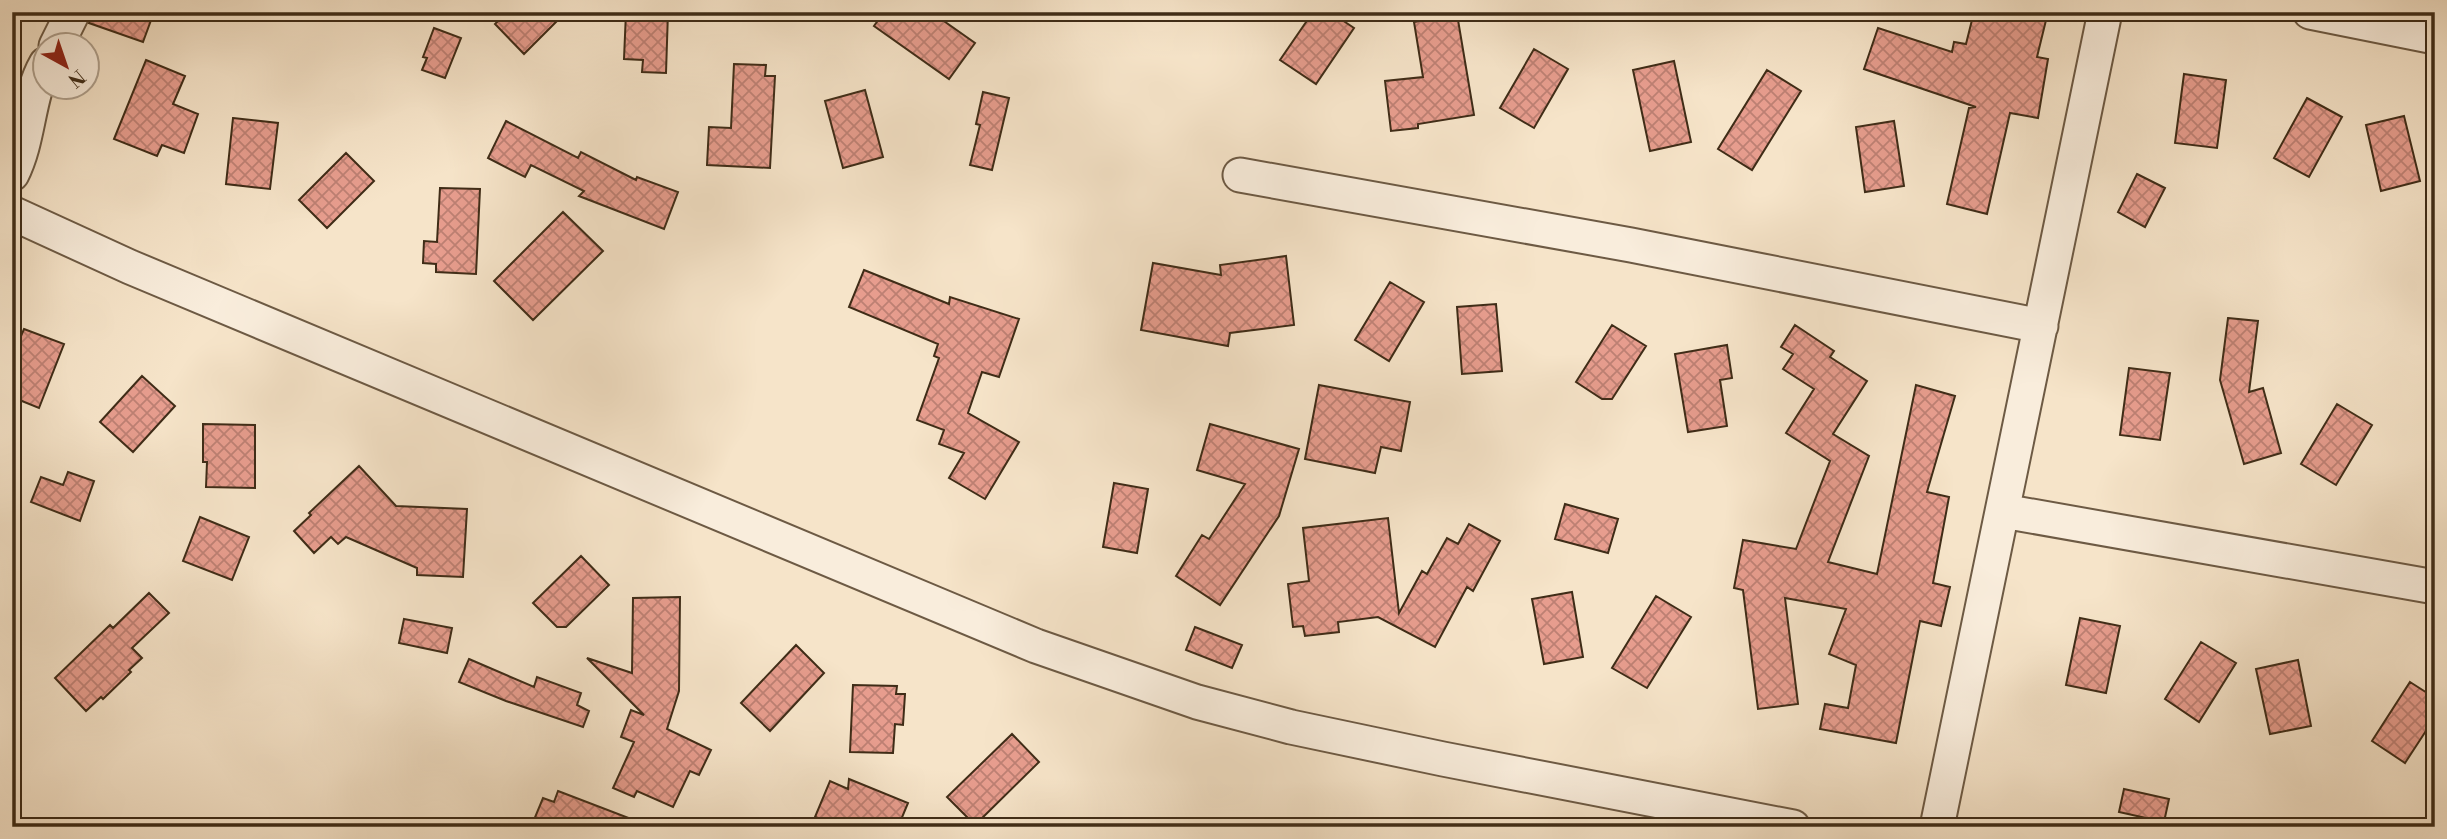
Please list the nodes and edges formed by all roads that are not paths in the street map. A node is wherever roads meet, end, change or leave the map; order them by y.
1 (73, 12) edge
2 (2105, 12) edge
3 (2310, 12) edge
4 (63, 32) edge
5 (2435, 37) edge
6 (33, 102) edge
7 (12, 174) edge
8 (1240, 175) dead end
9 (12, 213) edge
10 (2041, 326) junction
11 (2003, 511) junction
12 (2435, 587) edge
13 (1793, 827) edge
14 (1937, 827) edge

1 - 4 street
2 - 10 street
3 - 5 street
6 - 7 street
8 - 10 street
9 - 13 street
10 - 11 street
11 - 12 street
11 - 14 street

